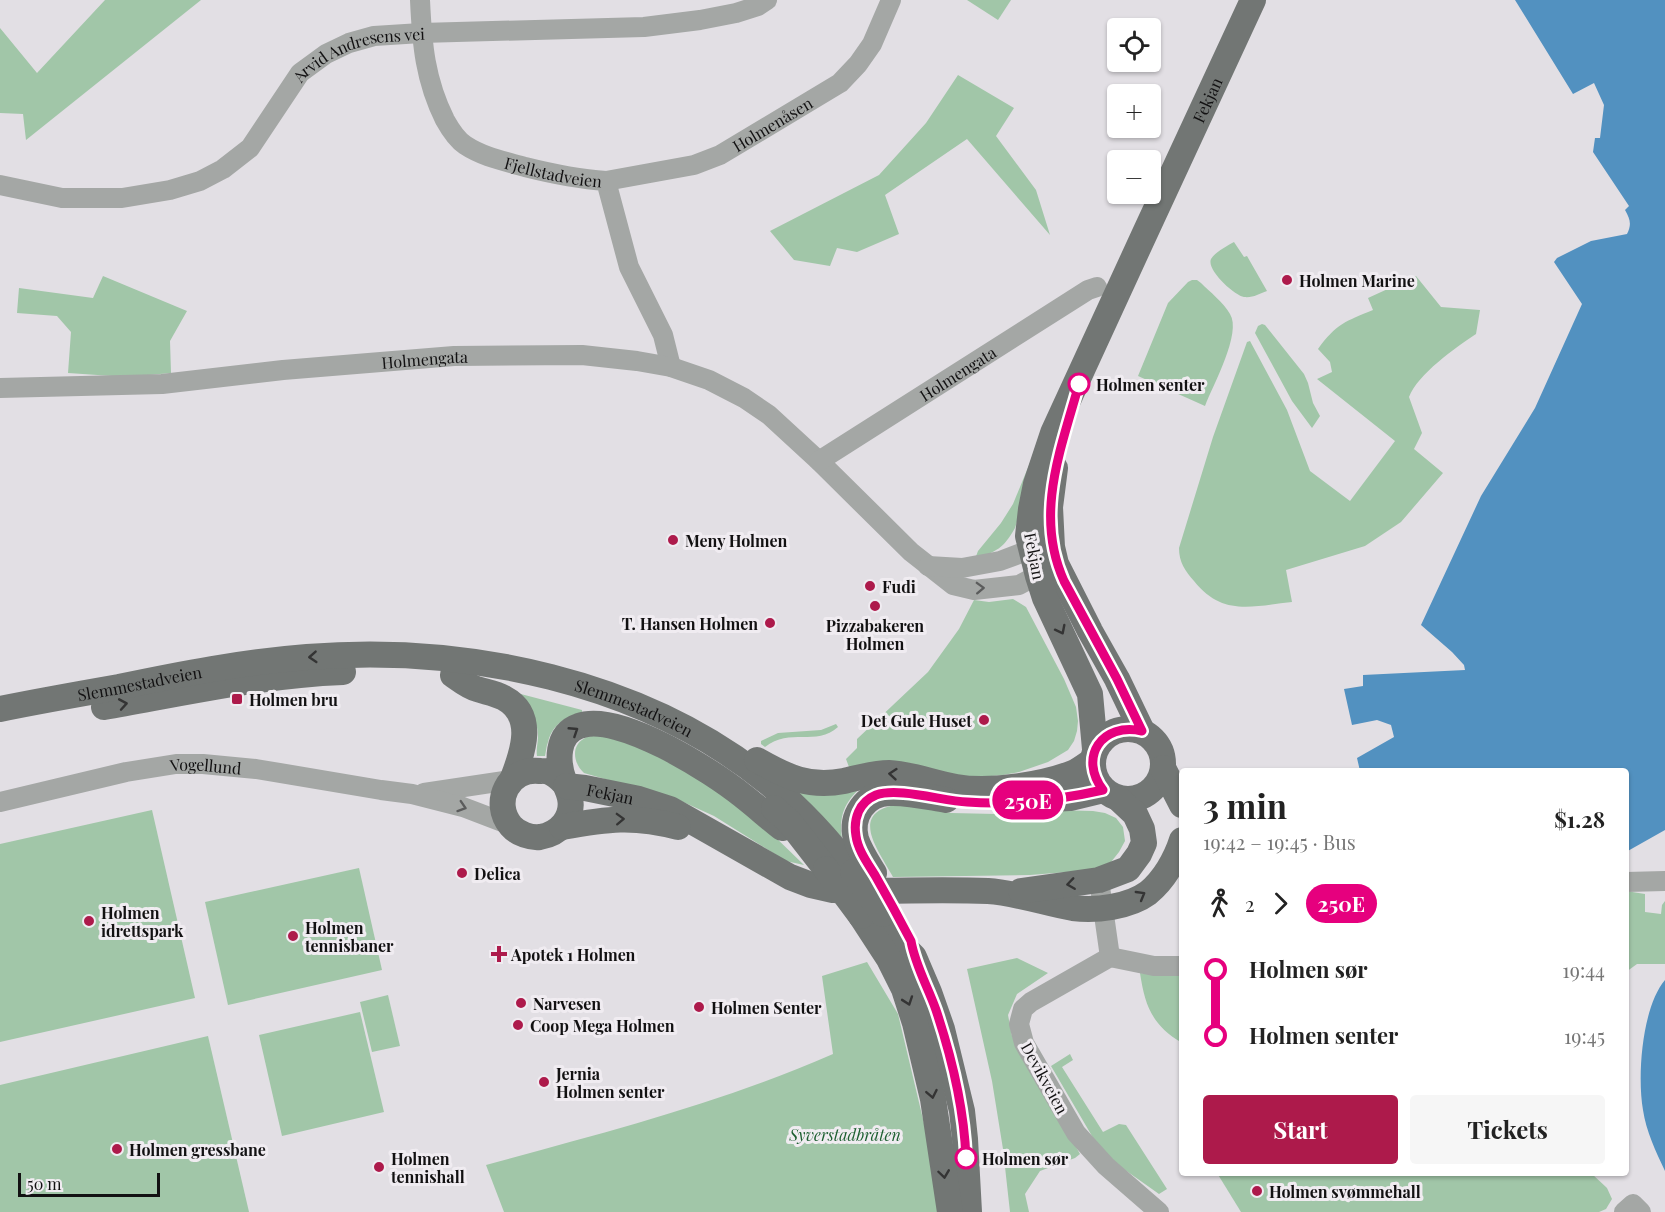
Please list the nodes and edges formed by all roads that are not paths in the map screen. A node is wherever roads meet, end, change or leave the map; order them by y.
1 (420, 0) edge
2 (767, 0) edge
3 (891, 0) edge
4 (1253, 0) edge
5 (421, 33) junction
6 (606, 181) junction
7 (0, 185) edge
8 (1097, 287) dead end
9 (671, 367) junction
10 (0, 388) edge
11 (819, 461) junction
12 (1045, 560) junction
13 (928, 566) junction
14 (453, 675) junction
15 (0, 709) edge
16 (0, 725) edge
17 (1142, 731) junction
18 (694, 734) junction
19 (1094, 755) junction
20 (1163, 768) junction
21 (512, 779) junction
22 (565, 784) junction
23 (412, 794) junction
24 (1111, 794) junction
25 (1179, 800) edge
26 (0, 802) edge
27 (510, 825) junction
28 (562, 827) junction
29 (717, 836) junction
30 (802, 840) junction
31 (1179, 847) edge
32 (863, 872) junction
33 (1099, 880) junction
34 (1665, 881) edge
35 (1629, 882) edge
36 (1003, 893) junction
37 (1102, 908) junction
38 (880, 915) junction
39 (1110, 957) junction
40 (1179, 966) edge
41 (950, 1212) edge
42 (969, 1212) edge
43 (1159, 1212) edge
44 (1624, 1212) edge
45 (1641, 1212) edge

1 - 5 street, Fjellstadveien
2 - 5 street, Arvid Andresens vei
3 - 6 street, Holmenåsen
4 - 12 main road, Fekjan
5 - 6 street, Fjellstadveien
5 - 7 street, Arvid Andresens vei
6 - 9 street, Fjellstadveien
8 - 11 street, Holmengata
9 - 10 street, Holmengata
9 - 11 street, Holmengata
11 - 13 street, Holmengata
12 - 13 street
13 -> 12 street, Holmengata
12 - 17 main road, Fekjan
12 -> 19 main road, Fekjan
16 -> 14 main road, Slemmestadveien
14 - 21 main road
14 - 30 main road, Slemmestadveien
18 -> 15 main road, Slemmestadveien
17 - 19 main road
17 - 20 main road
19 -> 18 main road
18 - 32 main road, Slemmestadveien
19 - 24 main road
20 - 24 main road
20 - 25 main road
21 - 22 main road
21 - 23 street, Vogellund
21 - 27 main road
22 - 28 main road
22 - 29 main road, Fekjan
22 -> 30 main road
23 - 26 street, Vogellund
23 -> 27 street, Vogellund
24 - 32 main road
24 - 33 main road, Fekjan
27 - 28 main road
28 -> 29 main road, Fekjan
29 - 36 main road, Fekjan
30 - 38 main road, Slemmestadveien, bridge
37 -> 31 main road, Fekjan
32 - 38 main road, Slemmestadveien, bridge
33 -> 36 main road, Fekjan
33 - 37 street
34 - 35 street
36 - 37 main road, Fekjan
37 - 39 street
38 -> 41 main road, Slemmestadveien
38 - 42 main road, Slemmestadveien
39 - 40 street
39 - 43 street, Devikveien
44 - 45 street

